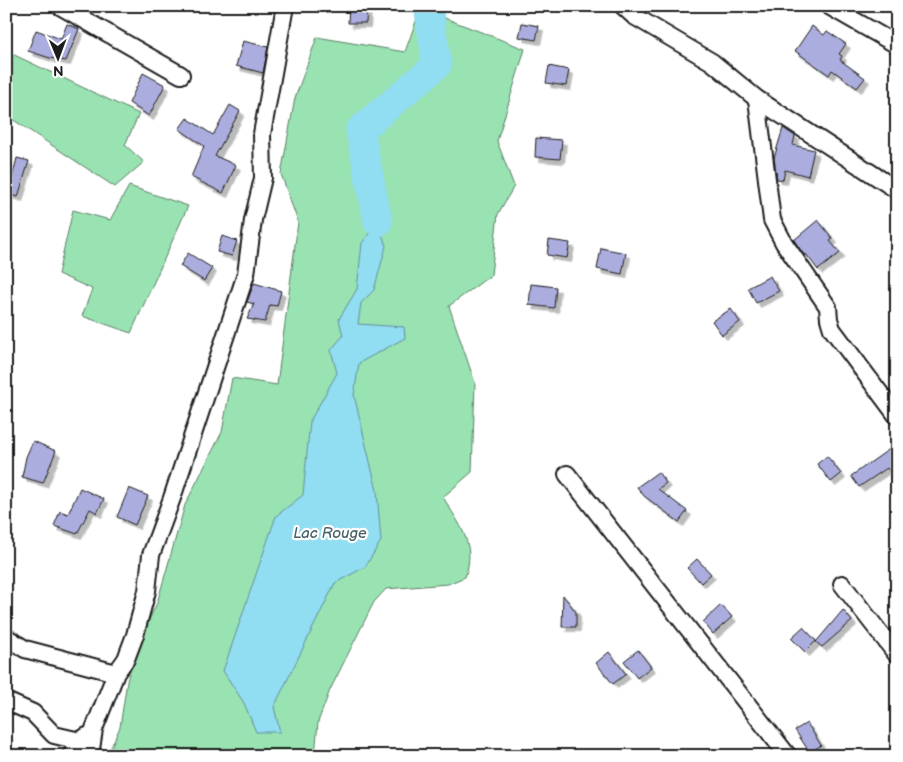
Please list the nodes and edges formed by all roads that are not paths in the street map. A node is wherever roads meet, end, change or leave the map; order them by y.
1 (60, 6) edge
2 (285, 6) edge
3 (623, 6) edge
4 (829, 6) edge
5 (897, 45) edge
6 (181, 75) dead end
7 (757, 99) junction
8 (897, 190) edge
9 (897, 416) edge
10 (567, 474) dead end
11 (842, 584) dead end
12 (6, 637) edge
13 (897, 655) edge
14 (116, 674) junction
15 (6, 701) edge
16 (94, 729) junction
17 (80, 741) junction
18 (71, 756) edge
19 (90, 756) edge
20 (788, 756) edge

1 - 6 street
2 - 14 street
3 - 7 street
4 - 5 street
7 - 8 street
7 - 9 street
10 - 20 street
11 - 13 street
12 - 14 street
14 - 16 street
15 - 17 street
16 - 17 street
16 - 19 street
17 - 18 street

